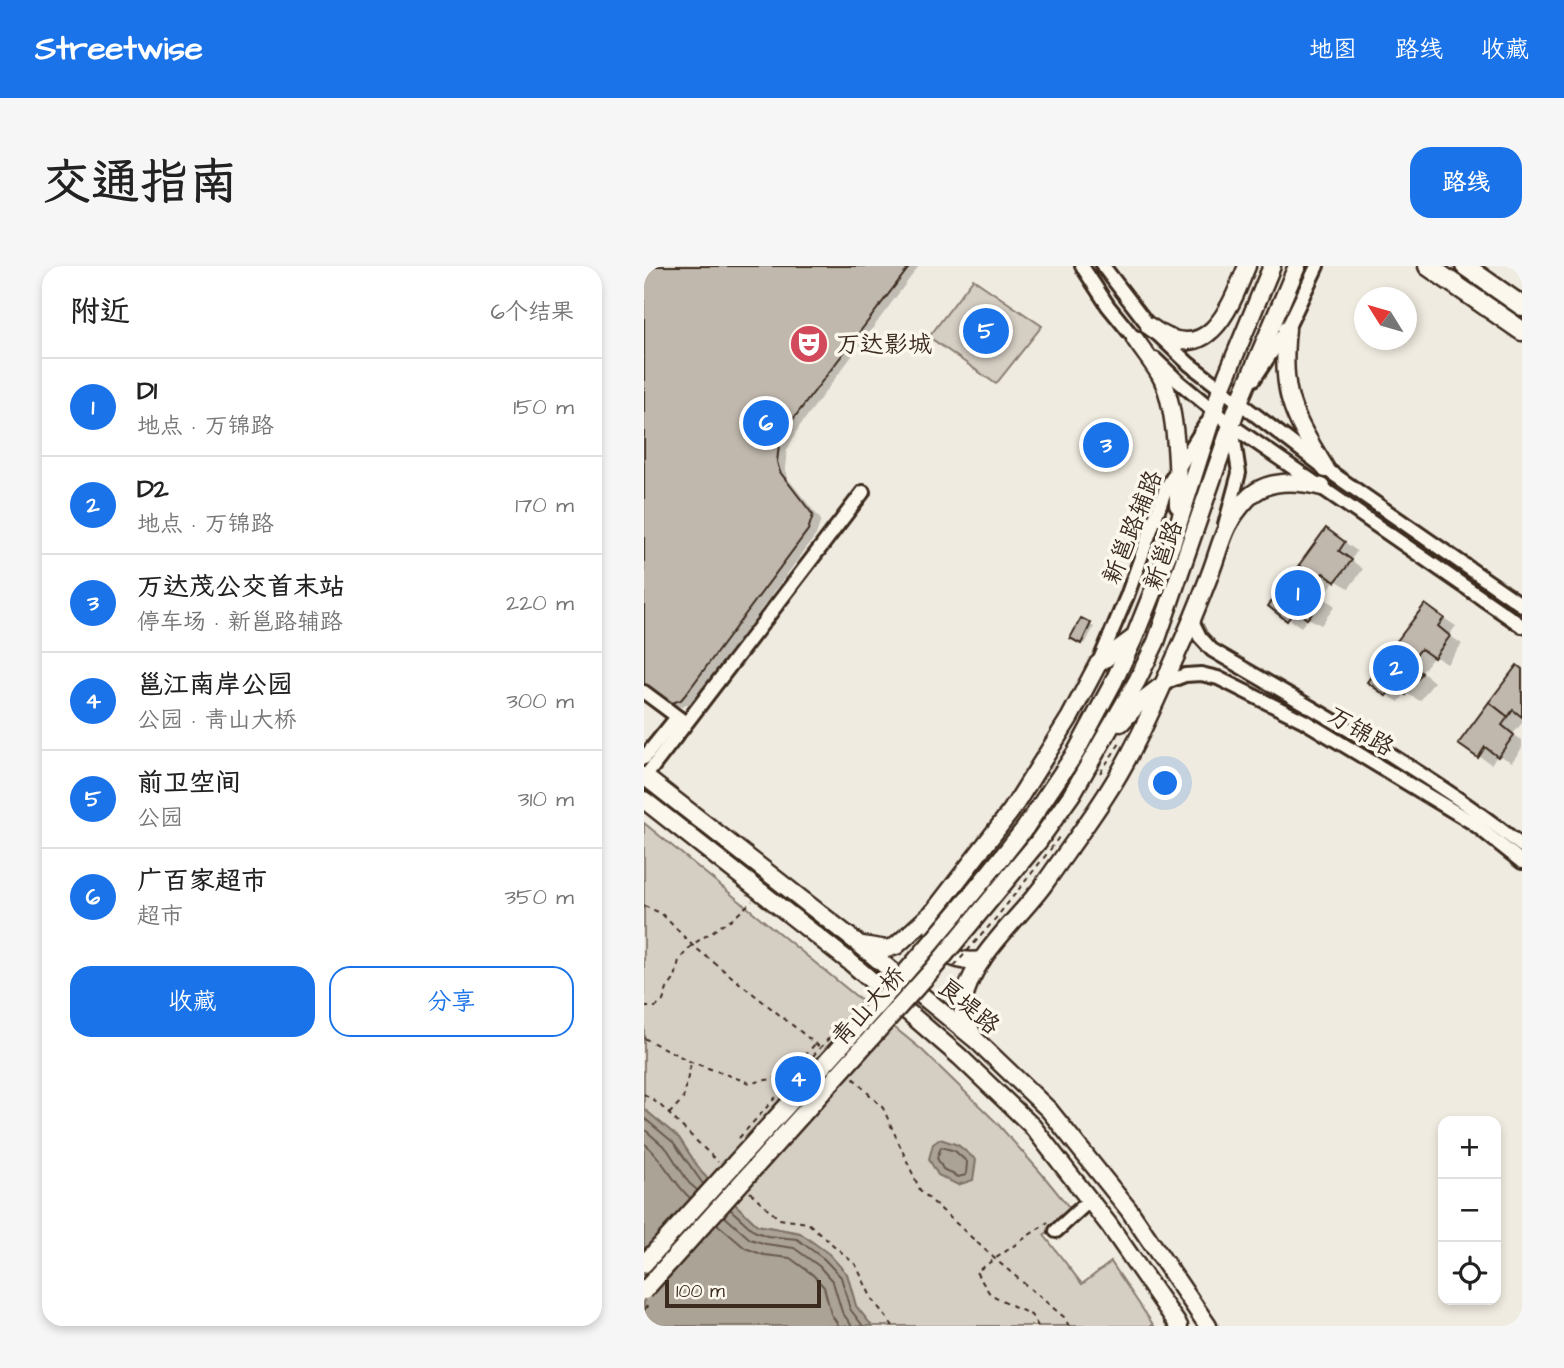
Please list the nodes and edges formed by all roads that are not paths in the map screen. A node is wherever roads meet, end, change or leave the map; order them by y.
1 (1082, 266) edge
2 (1103, 266) edge
3 (1247, 266) edge
4 (1272, 266) edge
5 (1297, 266) edge
6 (1317, 266) edge
7 (1428, 266) edge
8 (1465, 266) edge
9 (1522, 306) edge
10 (1149, 326) junction
11 (1287, 329) junction
12 (1522, 331) edge
13 (1135, 339) junction
14 (1222, 389) junction
15 (1238, 402) junction
16 (1214, 412) junction
17 (1231, 425) junction
18 (1178, 469) junction
19 (1326, 469) junction
20 (1322, 487) junction
21 (863, 492) dead end
22 (1177, 521) junction
23 (1223, 532) junction
24 (1522, 605) edge
25 (1192, 621) junction
26 (1522, 626) edge
27 (1134, 638) junction
28 (1098, 664) junction
29 (1164, 683) junction
30 (644, 692) edge
31 (1097, 713) junction
32 (681, 720) junction
33 (1102, 742) junction
34 (644, 758) edge
35 (645, 776) edge
36 (644, 800) edge
37 (1025, 828) joint
38 (1044, 846) joint
39 (1522, 846) edge
40 (1522, 862) edge
41 (800, 898) junction
42 (934, 911) junction
43 (788, 915) junction
44 (859, 944) junction
45 (982, 960) junction
46 (976, 1040) junction
47 (1090, 1200) junction
48 (1056, 1231) road end
49 (644, 1264) edge
50 (644, 1291) edge
51 (1179, 1326) edge
52 (1208, 1326) edge

1 - 13 street
2 - 10 street
3 - 10 main road
4 - 14 main road, 新邕路
5 - 15 main road, 新邕路
6 - 11 street
7 - 12 highway
8 - 9 highway
10 - 14 street
11 - 15 street
11 - 19 main road
13 - 16 street
13 - 18 main road
14 - 15 street
14 - 16 main road, 新邕路
15 - 17 main road, 新邕路
15 - 19 street
16 - 17 street
16 - 18 street, 新邕路辅路
16 - 22 main road, 新邕路
17 - 20 street
17 - 23 street
17 - 33 main road, 新邕路
18 - 22 main road
18 - 28 street, 新邕路辅路
19 - 24 street
20 - 23 main road
20 - 26 street
21 - 32 street
22 - 27 main road, 新邕路
23 - 25 main road
25 - 29 main road
25 - 39 street, 万锦路
27 - 28 main road
27 - 31 main road, 新邕路
28 - 31 main road
28 - 42 main road
29 - 33 main road
29 - 40 street, 万锦路
29 - 45 main road
30 - 32 street
31 - 37 main road, 新邕路
32 - 34 street
32 - 35 street
33 - 38 main road, 新邕路
35 - 41 main road, 良堤路
36 - 43 main road, 良堤路
37 - 49 main road, 青山大桥, bridge
38 - 50 main road, 青山大桥, bridge
41 - 43 main road
41 - 44 main road, 良堤路
42 - 44 main road
42 - 45 main road
43 - 47 main road, 良堤路
44 - 46 main road, 良堤路
45 - 46 main road
46 - 52 main road, 良堤路
47 - 48 street
47 - 51 main road, 良堤路

